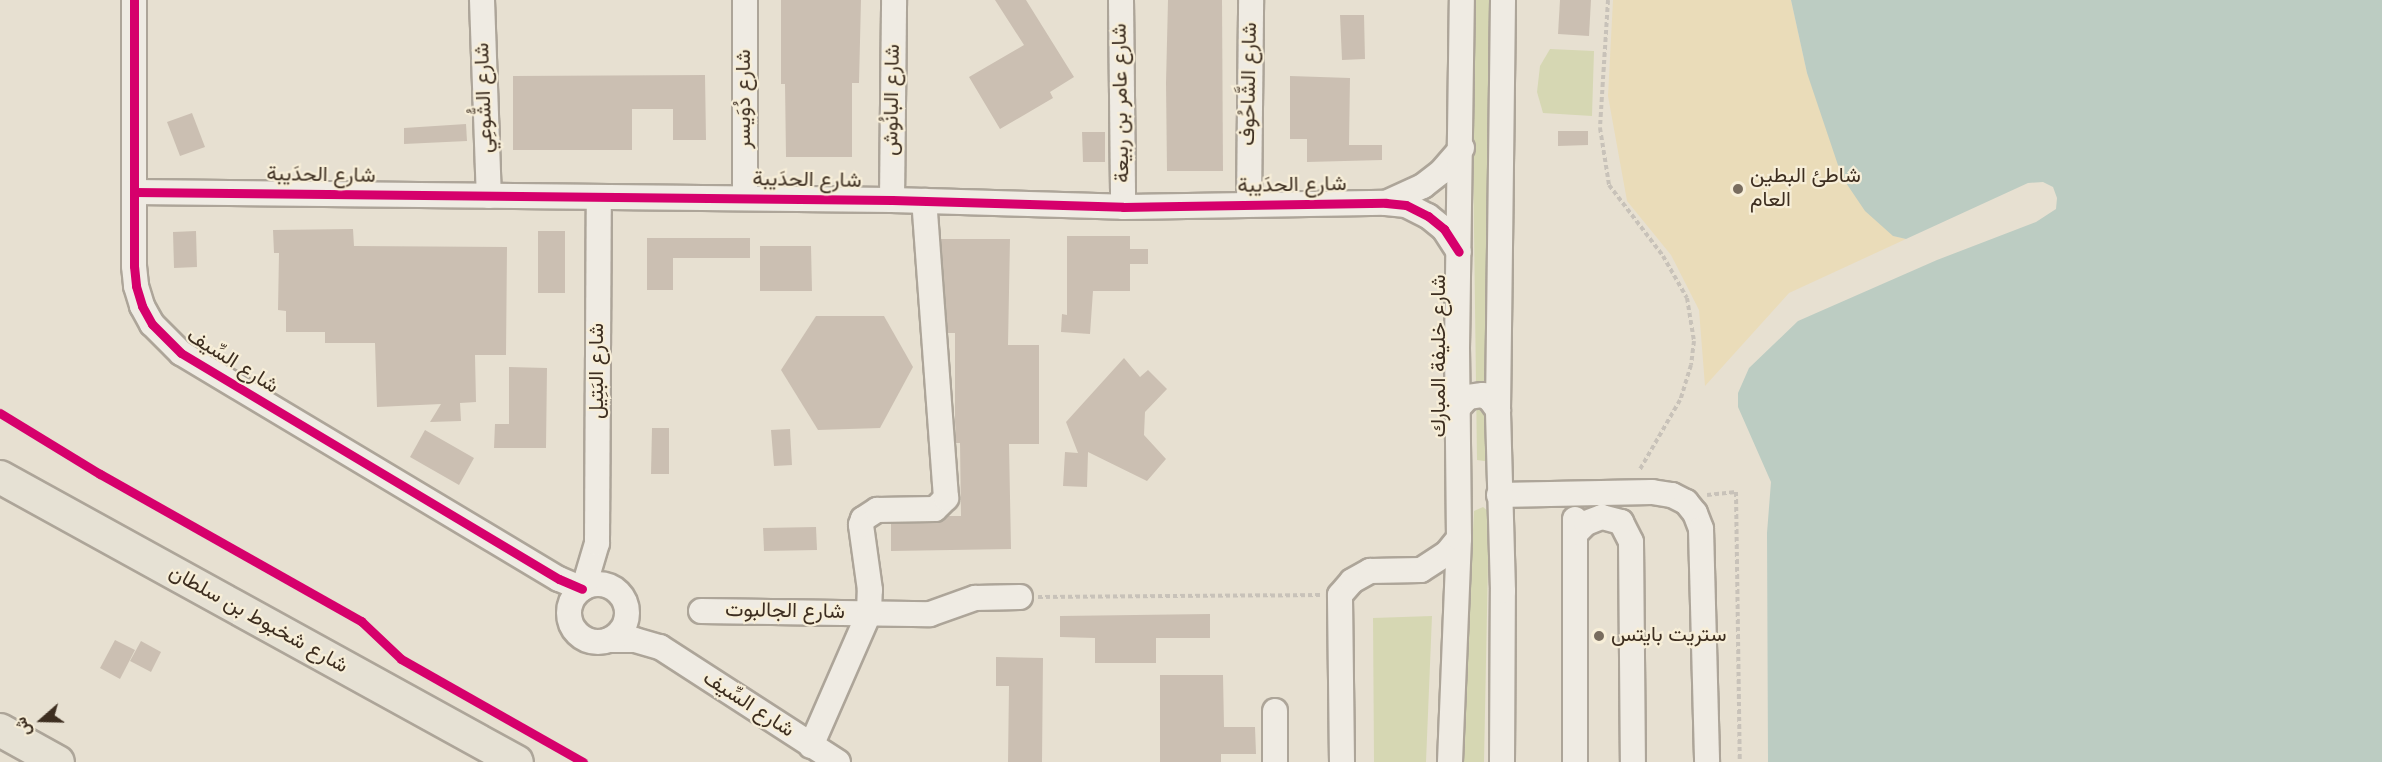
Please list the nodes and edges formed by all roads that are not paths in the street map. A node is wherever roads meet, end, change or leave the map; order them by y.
1 (134, 0) edge
2 (482, 0) edge
3 (745, 0) edge
4 (894, 0) edge
5 (1121, 0) edge
6 (1251, 0) edge
7 (1462, 0) edge
8 (1503, 0) edge
9 (1462, 148) junction
10 (134, 192) junction
11 (489, 196) junction
12 (599, 198) junction
13 (745, 198) junction
14 (892, 200) junction
15 (924, 201) junction
16 (1386, 202) junction
17 (1249, 204) junction
18 (1123, 207) junction
19 (1459, 252) junction
20 (1458, 408) junction
21 (1498, 410) junction
22 (0, 477) edge
23 (1652, 492) junction
24 (1564, 494) junction
25 (1499, 495) junction
26 (1628, 532) junction
27 (1576, 533) junction
28 (1459, 538) junction
29 (597, 543) junction
30 (1421, 570) junction
31 (548, 572) junction
32 (583, 588) junction
33 (619, 596) junction
34 (1020, 597) road end
35 (701, 611) dead end
36 (569, 612) junction
37 (869, 613) junction
38 (1457, 614) junction
39 (609, 640) junction
40 (660, 647) junction
41 (1275, 711) dead end
42 (0, 730) edge
43 (811, 747) junction
44 (1703, 757) edge
45 (58, 762) edge
46 (517, 762) edge
47 (838, 762) edge
48 (1275, 762) edge
49 (1342, 762) edge
50 (1450, 762) edge
51 (1502, 762) edge
52 (1576, 762) edge
53 (1633, 762) edge

1 - 10 street, شارع السِّيف
2 - 11 street, شارع الشُّوعِي
3 - 13 street, شارع دُوَيسر
4 - 14 street, شارع البانُوش
5 - 18 street, شارع عامر بن ربيعة
6 - 17 street, شارع الشَّاحُوف
7 - 9 street, شارع خليفة المبارك
8 - 21 street
9 - 16 street, شارع الحدَيبة
9 - 19 street, شارع خليفة المبارك
10 - 11 street, شارع الحدَيبة
10 - 31 street, شارع السِّيف
11 - 12 street, شارع الحدَيبة
12 - 13 street, شارع الحدَيبة
12 - 29 street, شارع البَتِيل
13 - 14 street, شارع الحدَيبة
14 - 15 street, شارع الحدَيبة
15 - 18 street, شارع الحدَيبة
15 - 37 street, شارع الجالبوت
16 - 17 street, شارع الحدَيبة
16 - 19 street, شارع الحدَيبة
17 - 18 street, شارع الحدَيبة
19 - 20 street, شارع خليفة المبارك
20 - 21 street
20 - 28 street, شارع خليفة المبارك
21 - 25 street
22 - 46 main road, شارع شخبوط بن سلطان
23 - 24 street
23 - 26 street
23 - 44 street
24 - 25 street
24 - 27 street
25 - 51 street
26 - 27 street
26 - 53 street
27 - 52 street
28 - 30 street
28 - 38 street, شارع خليفة المبارك
29 - 32 street, شارع البَتِيل
29 - 33 street, شارع البَتِيل
30 - 38 street
30 - 49 street
31 - 32 street, شارع السِّيف
31 - 36 street
32 - 33 street
32 - 36 street
33 - 39 street
33 - 40 street, شارع السِّيف
34 - 37 street, شارع الجالبوت
35 - 37 street, شارع الجالبوت
36 - 39 street
37 - 43 street, شارع الجالبوت
38 - 50 street, شارع خليفة المبارك
39 - 40 street, شارع السِّيف
40 - 43 street, شارع السِّيف
41 - 48 street
42 - 45 main road
43 - 47 street, شارع السِّيف

